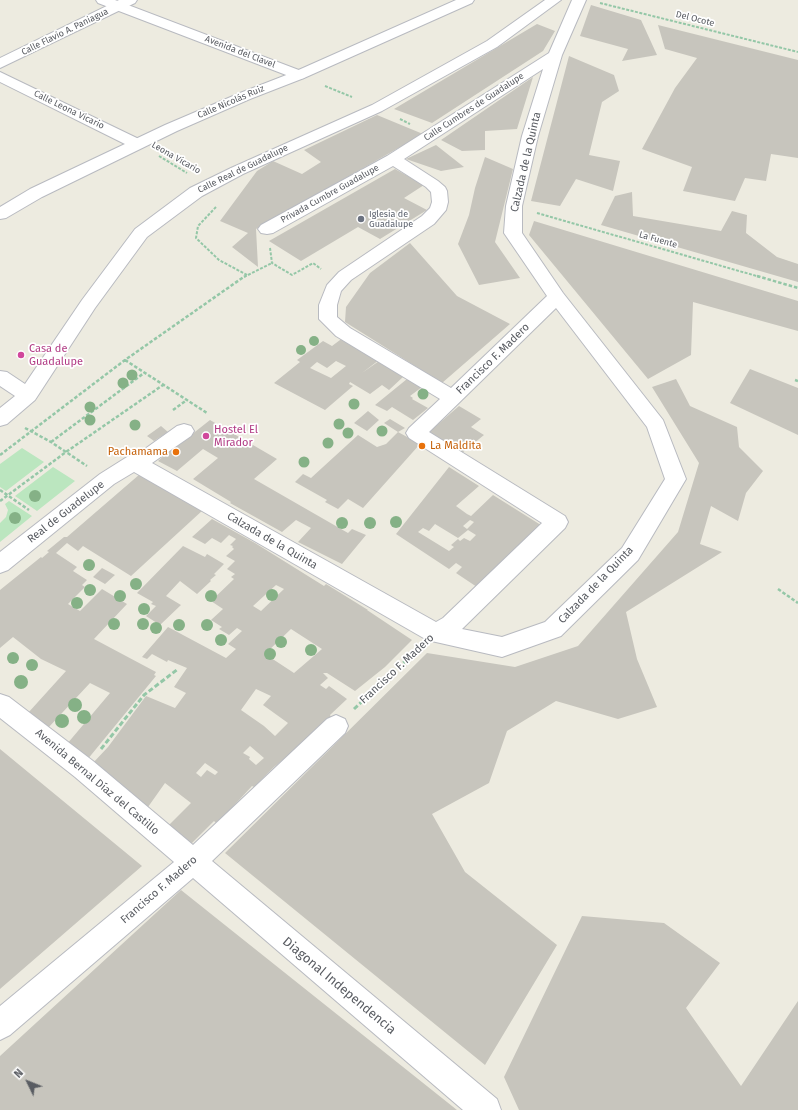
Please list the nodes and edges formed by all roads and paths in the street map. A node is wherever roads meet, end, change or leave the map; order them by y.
1 (103, 0) edge
2 (467, 0) edge
3 (554, 0) edge
4 (587, 1) edge
5 (124, 3) edge
6 (798, 52) edge
7 (555, 54) junction
8 (0, 64) edge
9 (299, 75) junction
10 (0, 76) edge
11 (377, 108) junction
12 (432, 134) junction
13 (138, 144) junction
14 (393, 159) junction
15 (202, 189) junction
16 (514, 206) junction
17 (0, 214) edge
18 (267, 229) joint
19 (272, 263) junction
20 (247, 275) junction
21 (340, 281) junction
22 (798, 288) edge
23 (557, 298) junction
24 (125, 360) junction
25 (144, 373) junction
26 (0, 377) edge
27 (163, 385) junction
28 (28, 395) junction
29 (453, 398) junction
30 (207, 413) dead end
31 (0, 419) edge
32 (19, 426) dead end
33 (32, 430) junction
34 (184, 431) dead end
35 (51, 442) junction
36 (66, 452) junction
37 (0, 455) edge
38 (134, 462) junction
39 (107, 479) junction
40 (0, 490) edge
41 (8, 495) junction
42 (0, 501) edge
43 (34, 513) dead end
44 (0, 564) edge
45 (778, 589) dead end
46 (798, 603) edge
47 (435, 633) junction
48 (178, 669) dead end
49 (0, 704) edge
50 (336, 726) joint
51 (84, 769) junction
52 (193, 862) junction
53 (0, 1025) edge
54 (486, 1110) edge

1 - 5 street, Avenida del Clavel
2 - 9 street, Calle Nicolás Ruiz
3 - 11 street, Calle Real de Guadalupe
4 - 6 path, Del Ocote
4 - 7 street, Calzada de la Quinta
5 - 8 street, Calle Flavio A. Paniagua
5 - 9 street, Avenida del Clavel
7 - 12 street, Calle Cumbres de Guadalupe
7 - 16 street, Calzada de la Quinta
9 - 11 path
9 - 13 street, Calle Nicolás Ruiz
10 - 13 street, Calle Leona Vicario
11 - 12 path
11 - 15 street, Calle Real de Guadalupe
12 - 14 street, Calle Cumbres de Guadalupe
13 - 15 path, Leona Vicario
13 - 17 street, Calle Nicolás Ruiz
14 - 18 street, Privada Cumbre Guadalupe
14 - 21 street
15 - 20 path, Leona Vicario
15 - 28 street, Calle Real de Guadalupe
16 - 22 path, La Fuente
16 - 23 street, Calzada de la Quinta
18 - 19 path
19 - 20 path
19 - 21 path
20 - 24 path
21 - 29 street
23 - 29 street, Francisco F. Madero
23 - 47 street, Calzada de la Quinta
24 - 25 path
24 - 33 path
25 - 27 path
25 - 35 path
26 - 28 street
27 - 30 path
27 - 36 path
28 - 31 street, Calle Real de Guadalupe
29 - 47 street, Francisco F. Madero
32 - 33 path
33 - 35 path
33 - 37 path
34 - 38 street, Real de Guadelupe
35 - 36 path
36 - 39 path
36 - 41 path
38 - 39 street, Real de Guadelupe
38 - 47 street, Calzada de la Quinta
39 - 44 street, Real de Guadelupe
40 - 41 path
41 - 42 path
41 - 43 path
45 - 46 path
47 - 50 path, Francisco F. Madero
48 - 51 path
49 - 51 street, Avenida Bernal Díaz del Castillo
50 - 52 street, Francisco F. Madero
51 - 52 street, Avenida Bernal Díaz del Castillo
52 - 53 street, Francisco F. Madero
52 - 54 street, Diagonal Independencia

